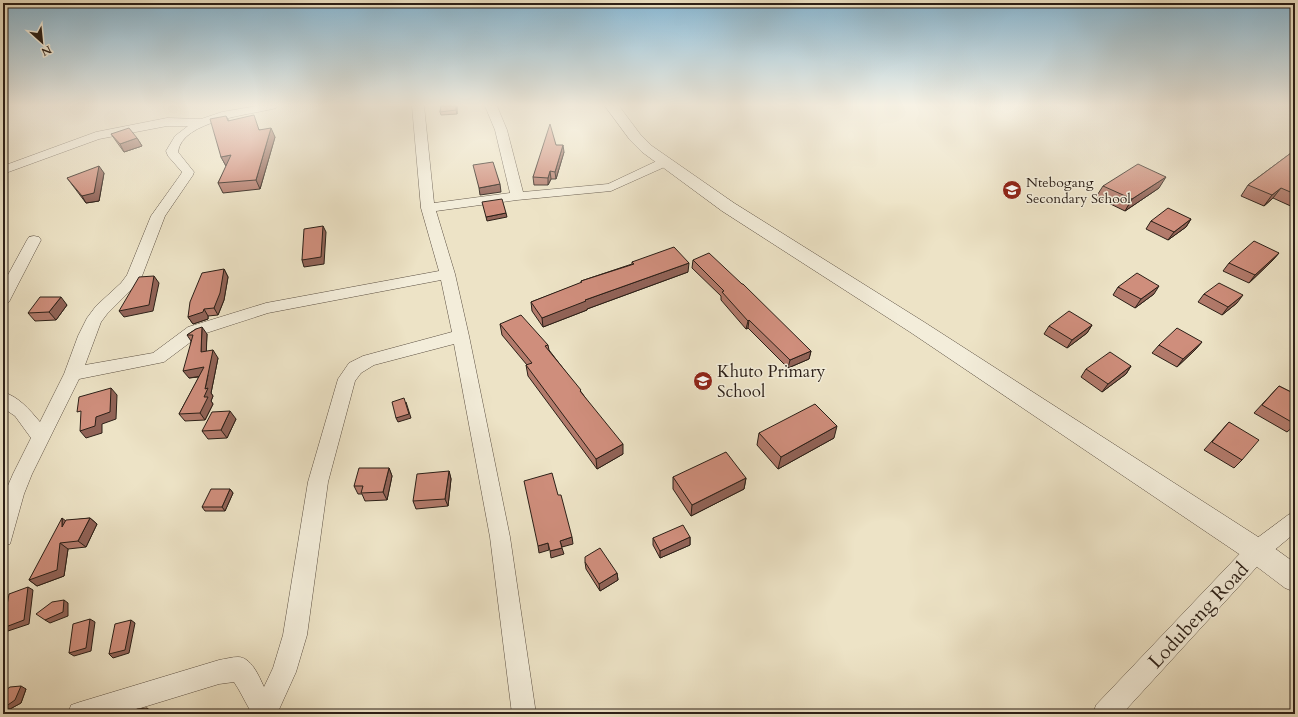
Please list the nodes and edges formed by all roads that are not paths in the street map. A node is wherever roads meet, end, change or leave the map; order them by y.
1 (87, 139) edge
2 (179, 139) edge
3 (421, 139) edge
4 (502, 139) edge
5 (638, 139) edge
6 (665, 162) junction
7 (3, 170) edge
8 (516, 196) junction
9 (428, 208) junction
10 (34, 240) dead end
11 (447, 274) junction
12 (3, 298) edge
13 (461, 336) junction
14 (73, 374) junction
15 (3, 399) edge
16 (40, 436) junction
17 (1295, 521) edge
18 (3, 537) edge
19 (1257, 551) junction
20 (1295, 578) edge
21 (80, 714) edge
22 (264, 714) edge
23 (524, 714) edge
24 (1105, 714) edge

1 - 7 street
2 - 14 street
3 - 9 street
4 - 8 street
5 - 6 street
6 - 8 street
6 - 19 street
8 - 9 street
9 - 11 street
10 - 12 street
11 - 13 street
11 - 14 street
13 - 22 street
13 - 23 street
14 - 16 street
15 - 16 street
16 - 18 street
17 - 19 street, Lodubeng Road
19 - 20 street
19 - 24 street, Lodubeng Road
21 - 22 street

